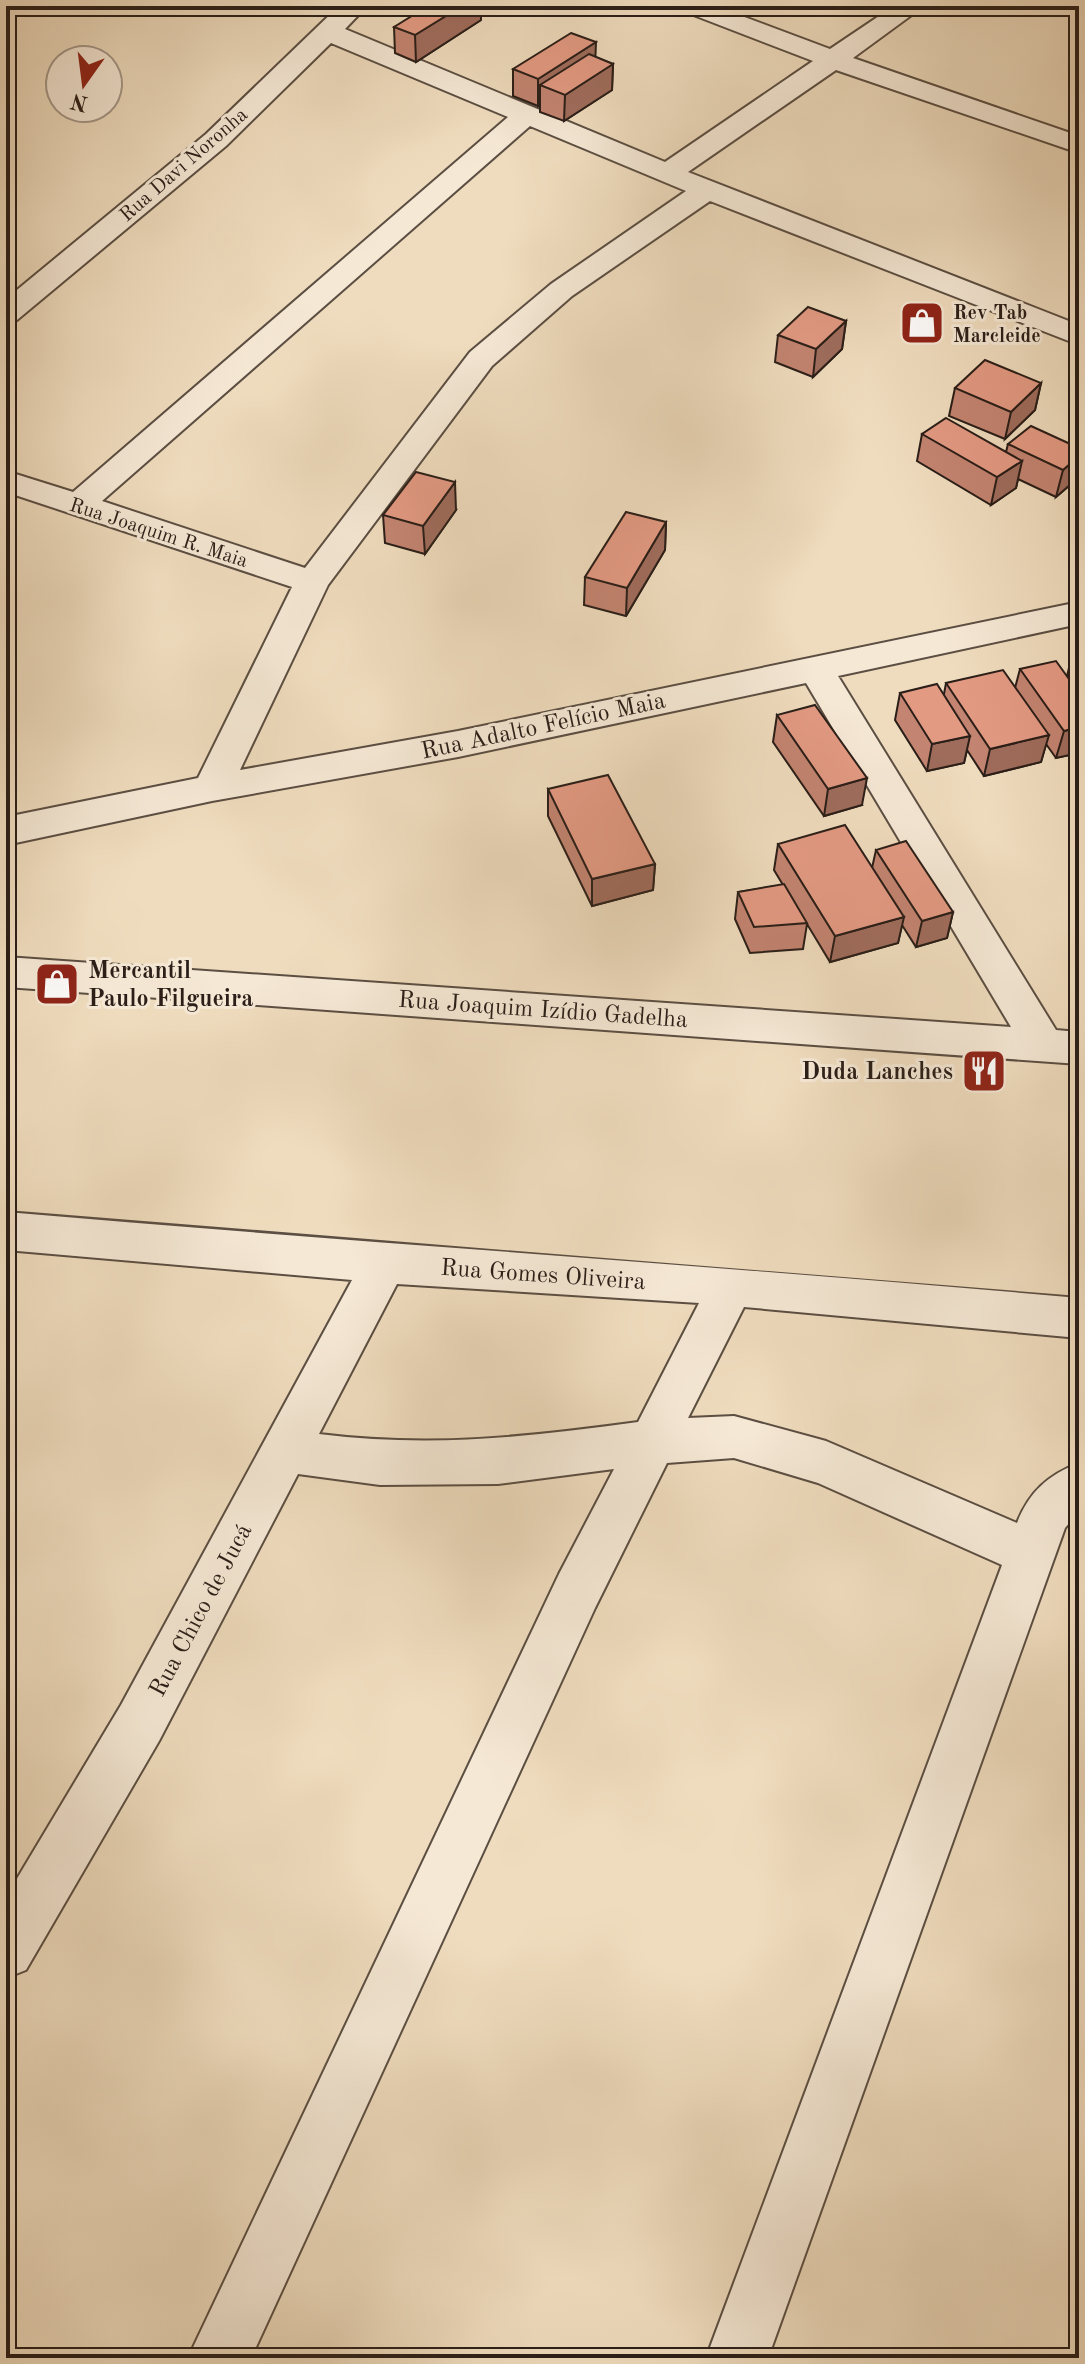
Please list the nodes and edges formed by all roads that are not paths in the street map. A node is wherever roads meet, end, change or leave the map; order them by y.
1 (354, 6) edge
2 (692, 6) edge
3 (911, 6) edge
4 (326, 31) junction
5 (834, 60) junction
6 (528, 113) junction
7 (1079, 145) edge
8 (668, 173) junction
9 (707, 190) junction
10 (6, 314) edge
11 (1079, 336) edge
12 (6, 481) edge
13 (78, 505) junction
14 (312, 582) junction
15 (1079, 613) edge
16 (815, 667) junction
17 (212, 788) junction
18 (6, 831) edge
19 (6, 972) edge
20 (1061, 1046) edge
21 (12, 1243) edge
22 (384, 1264) junction
23 (731, 1286) junction
24 (1079, 1318) edge
25 (652, 1442) junction
26 (285, 1451) junction
27 (1079, 1485) edge
28 (1030, 1553) junction
29 (6, 1950) edge
30 (219, 2358) edge
31 (737, 2358) edge

1 - 4 street, Rua Davi Noronha
2 - 5 street
3 - 5 street
4 - 6 street
4 - 10 street, Rua Davi Noronha
5 - 7 street
5 - 8 street
6 - 8 street
6 - 13 street
8 - 9 street
9 - 11 street
9 - 14 street
12 - 13 street, Rua Joaquim R. Maia
13 - 14 street, Rua Joaquim R. Maia
14 - 17 street
15 - 16 street, Rua Adalto Felício Maia
16 - 17 street, Rua Adalto Felício Maia
16 - 20 street
17 - 18 street, Rua Adalto Felício Maia
19 - 20 street, Rua Joaquim Izídio Gadelha
21 - 22 street, Rua Gomes Oliveira
22 - 23 street, Rua Gomes Oliveira
22 - 26 street, Rua Chico de Jucá
23 - 24 street, Rua Gomes Oliveira
23 - 25 street
25 - 26 street
25 - 28 street
25 - 30 street
26 - 29 street, Rua Chico de Jucá
27 - 28 street
28 - 31 street

